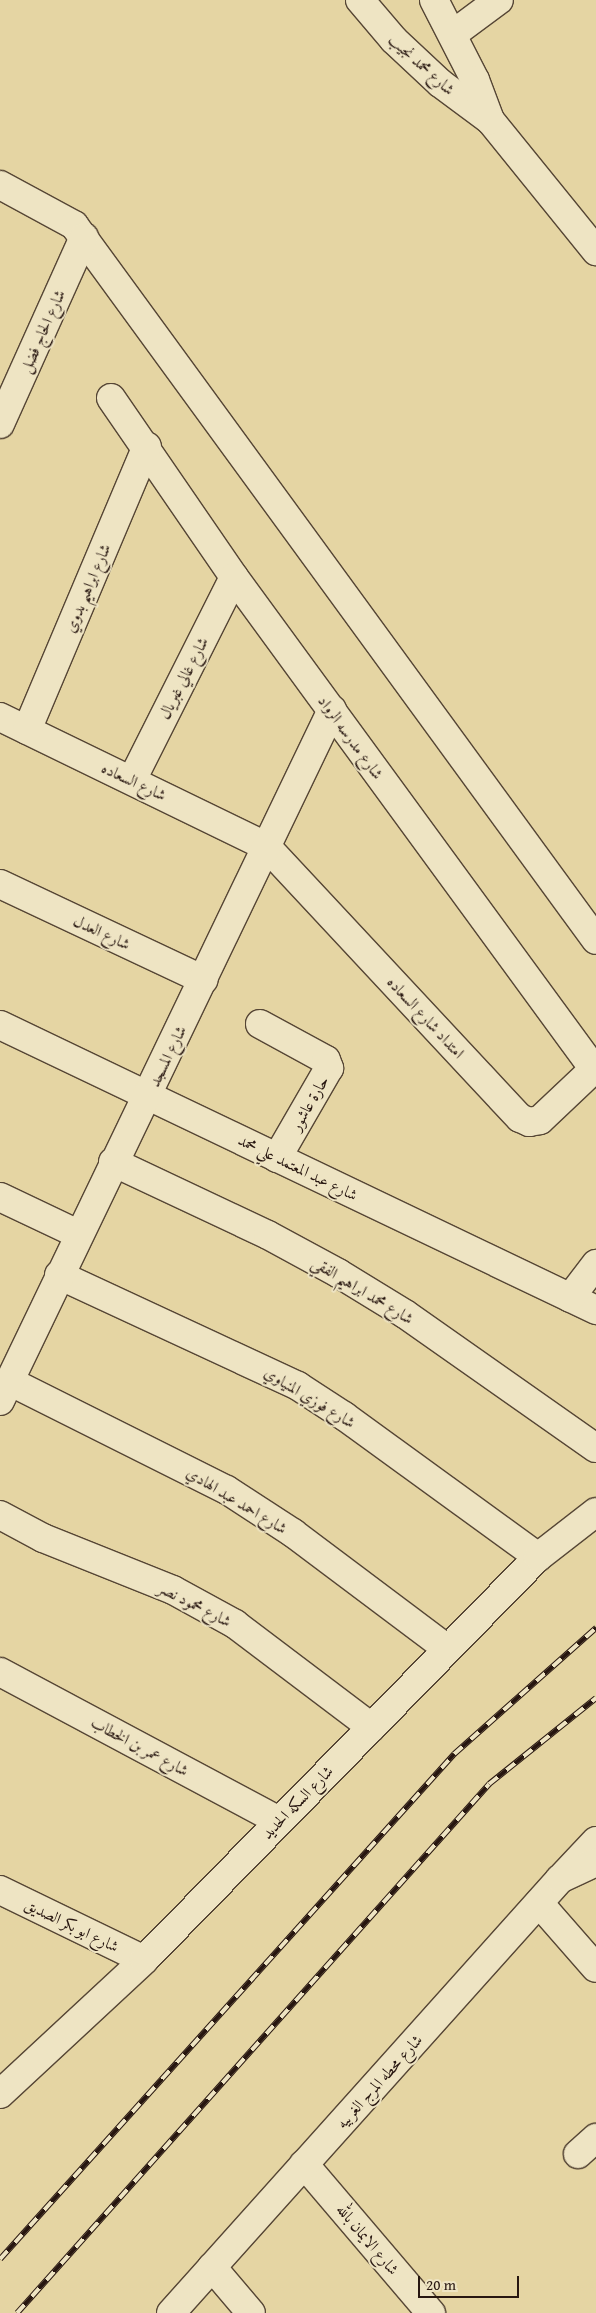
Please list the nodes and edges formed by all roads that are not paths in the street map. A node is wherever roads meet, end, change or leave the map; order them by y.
1 (360, 0) edge
2 (434, 0) edge
3 (499, 0) edge
4 (453, 34) junction
5 (490, 120) junction
6 (0, 185) edge
7 (84, 237) junction
8 (596, 251) edge
9 (111, 398) dead end
10 (0, 424) edge
11 (147, 446) junction
12 (234, 577) junction
13 (332, 710) junction
14 (0, 717) edge
15 (27, 730) junction
16 (132, 780) junction
17 (266, 846) junction
18 (0, 884) edge
19 (596, 940) edge
20 (204, 980) junction
21 (260, 1024) dead end
22 (0, 1025) edge
23 (595, 1071) edge
24 (148, 1095) junction
25 (277, 1158) junction
26 (113, 1162) junction
27 (0, 1197) edge
28 (78, 1234) junction
29 (596, 1264) edge
30 (59, 1275) junction
31 (570, 1298) junction
32 (596, 1310) edge
33 (7, 1374) edge
34 (596, 1448) edge
35 (596, 1512) edge
36 (0, 1515) edge
37 (538, 1557) junction
38 (446, 1648) junction
39 (0, 1672) edge
40 (371, 1727) junction
41 (280, 1821) junction
42 (596, 1841) edge
43 (596, 1862) edge
44 (560, 1879) junction
45 (0, 1890) edge
46 (539, 1902) junction
47 (144, 1960) junction
48 (596, 1968) edge
49 (6, 2081) edge
50 (304, 2164) junction
51 (212, 2267) junction
52 (171, 2313) edge
53 (251, 2313) edge
54 (431, 2313) edge

1 - 5 street, شارع محمد نجيب
2 - 4 street, شارع محمد نجيب
3 - 4 street
4 - 5 street, شارع محمد نجيب
5 - 8 street, شارع محمد نجيب
6 - 7 street
7 - 10 street, شارع الحاج فضل
7 - 19 street
9 - 11 street, شارع مدرسه الرواد
11 - 12 street, شارع مدرسه الرواد
11 - 15 street, شارع ابراهيم بدوي
12 - 13 street, شارع مدرسه الرواد
12 - 16 street, شارع غالي غبريال
13 - 17 street, شارع المسجد
13 - 23 street, شارع مدرسه الرواد
14 - 15 street, شارع السعاده
15 - 16 street, شارع السعاده
16 - 17 street, شارع السعاده
17 - 20 street, شارع المسجد
17 - 23 street, امتداد شارع السعاده
18 - 20 street, شارع العدل
20 - 24 street, شارع المسجد
21 - 25 street, حارة عاشور
22 - 24 street, شارع عبد المعتمد علي محمد
24 - 25 street, شارع عبد المعتمد علي محمد
24 - 26 street, شارع المسجد
25 - 31 street, شارع عبد المعتمد علي محمد
26 - 28 street, شارع المسجد
26 - 34 street, شارع محمد ابراهيم الفقي
27 - 28 street
28 - 30 street, شارع المسجد
29 - 31 street
30 - 33 street, شارع المسجد
30 - 37 street, شارع فوزي المنياوي
31 - 32 street, شارع عبد المعتمد علي محمد
33 - 38 street, شارع احمد عبد الهادي
35 - 37 street, شارع السكه الحديد
36 - 40 street, شارع محمود نصر
37 - 38 street, شارع السكه الحديد
38 - 40 street, شارع السكه الحديد
39 - 41 street, شارع عمر بن الخطاب
40 - 41 street, شارع السكه الحديد
41 - 47 street, شارع السكه الحديد
42 - 44 street
43 - 44 street, شارع محطه المرج الغربيه
44 - 46 street, شارع محطه المرج الغربيه
45 - 47 street, شارع ابو بكر الصديق
46 - 48 street
46 - 50 street, شارع محطه المرج الغربيه
47 - 49 street, شارع السكه الحديد
50 - 51 street, شارع محطه المرج الغربيه
50 - 54 street, شارع الايمان بالله
51 - 52 street, شارع محطه المرج الغربيه
51 - 53 street

